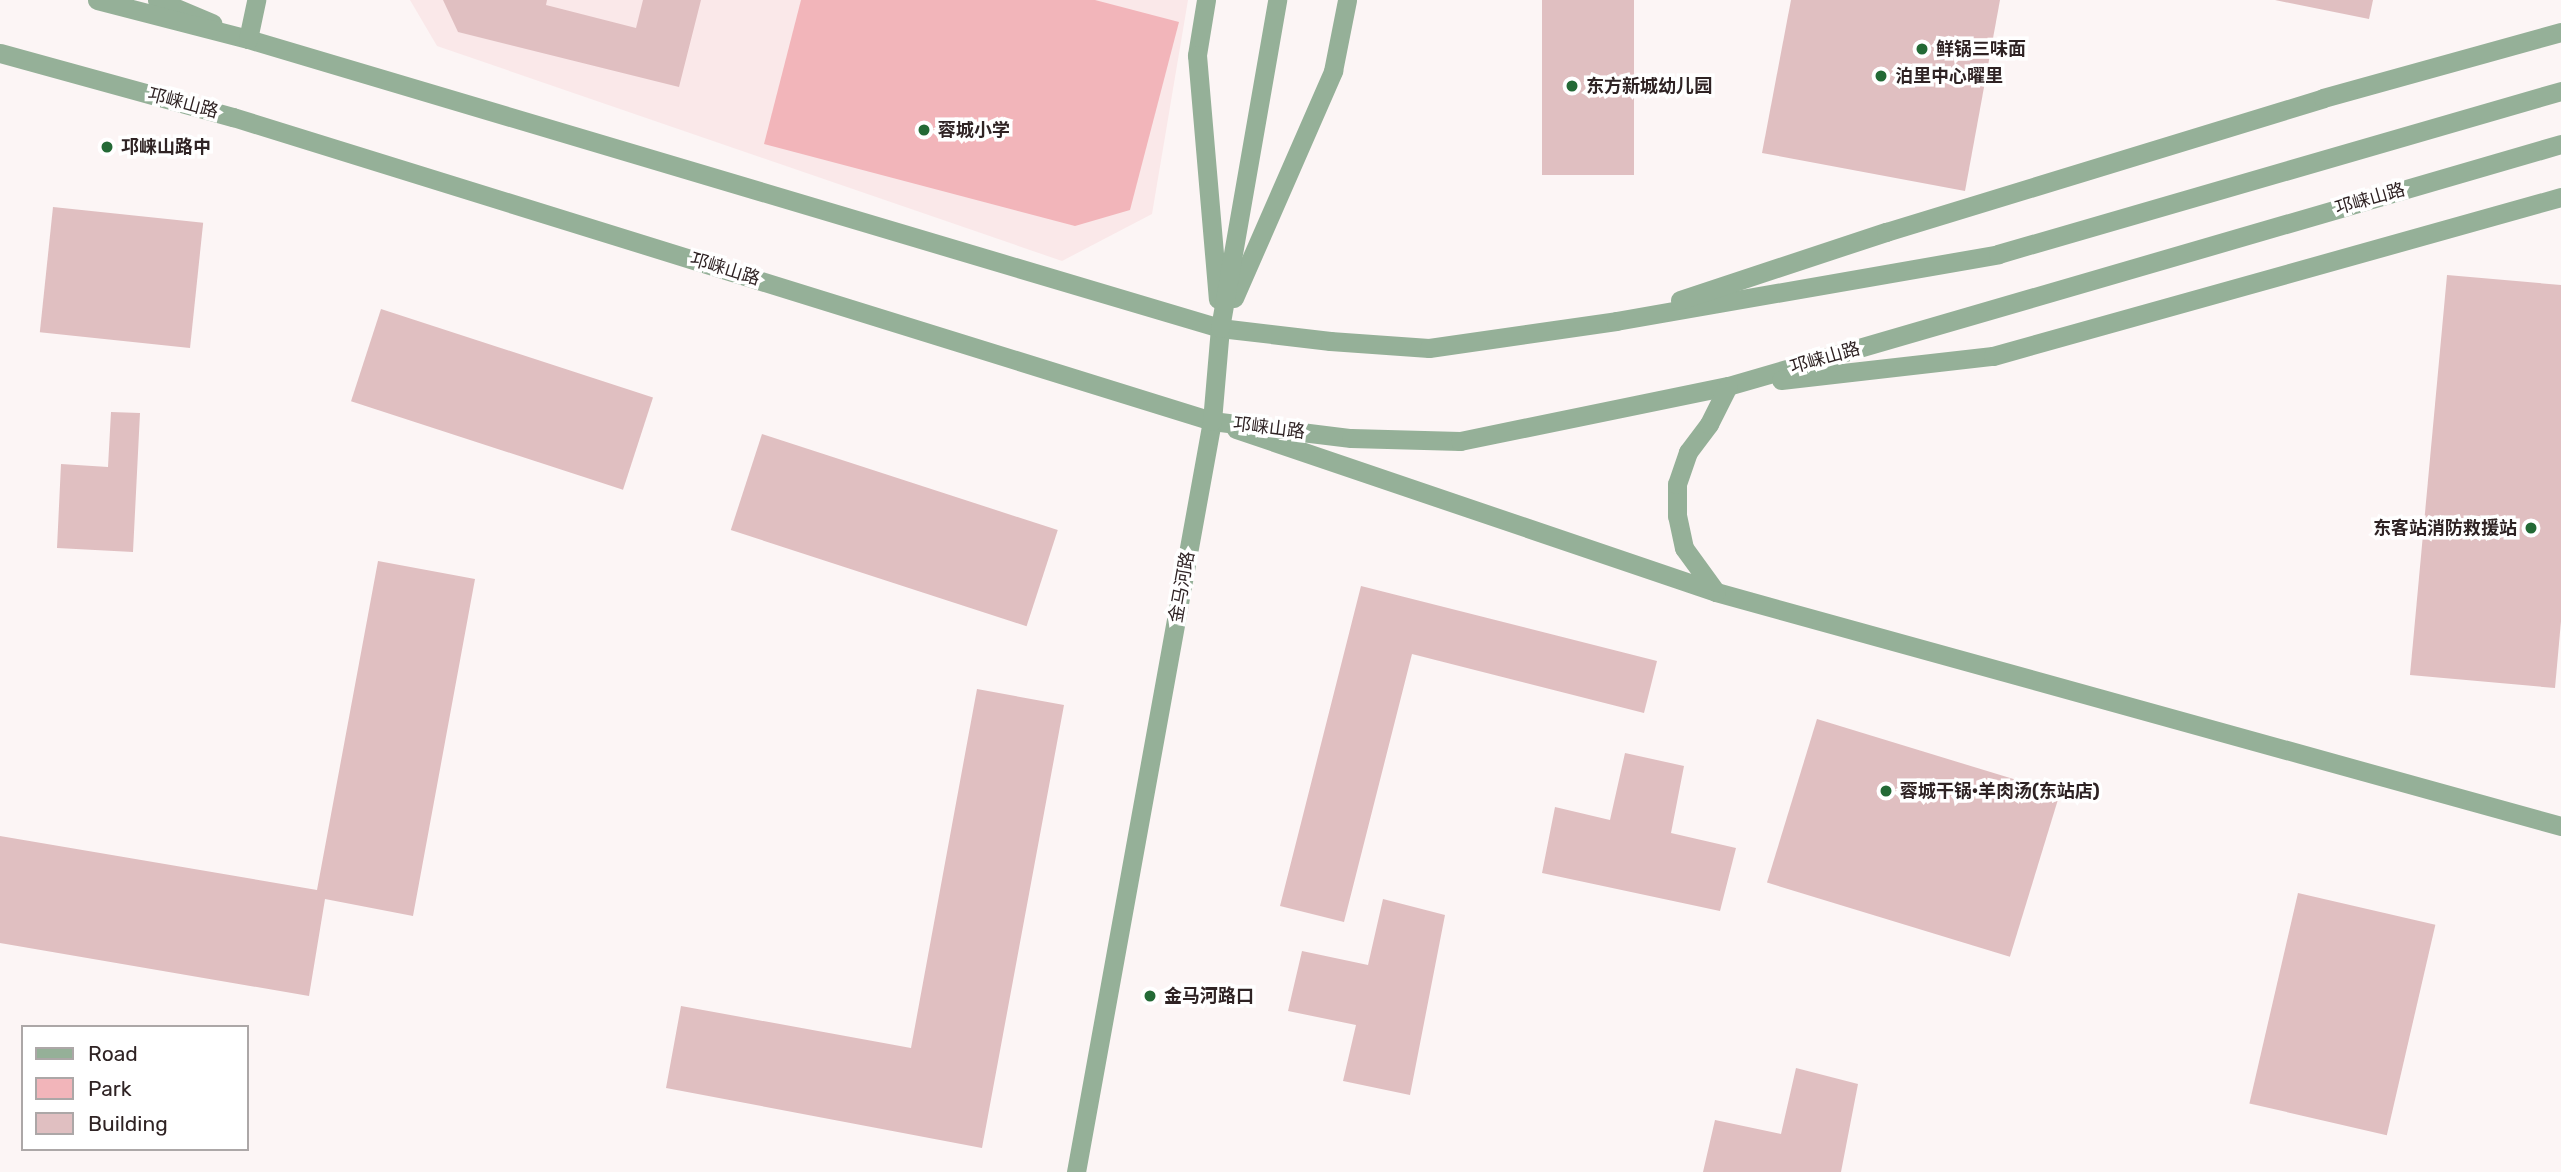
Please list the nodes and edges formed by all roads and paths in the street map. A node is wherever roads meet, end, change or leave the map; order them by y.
1 (97, 0) edge
2 (157, 0) edge
3 (180, 0) edge
4 (256, 0) edge
5 (1206, 0) edge
6 (1277, 0) edge
7 (1347, 0) edge
8 (2561, 32) edge
9 (248, 39) junction
10 (0, 53) edge
11 (2561, 91) edge
12 (2556, 145) edge
13 (2561, 197) edge
14 (1616, 321) junction
15 (1220, 328) junction
16 (1728, 386) junction
17 (1212, 421) junction
18 (1716, 592) junction
19 (2561, 826) edge
20 (1076, 1172) edge

1 - 9 street
2 - 9 street
3 - 9 street
4 - 9 street
5 - 15 street
6 - 15 street, 金马河路
7 - 15 street
8 - 14 street
9 - 15 street
10 - 17 street, 邛崃山路
11 - 14 street
12 - 16 street, 邛崃山路
13 - 16 street
14 - 15 street
15 - 17 street, 金马河路
16 - 17 street, 邛崃山路
16 - 18 street
17 - 18 street
17 - 20 street, 金马河路
18 - 19 street

